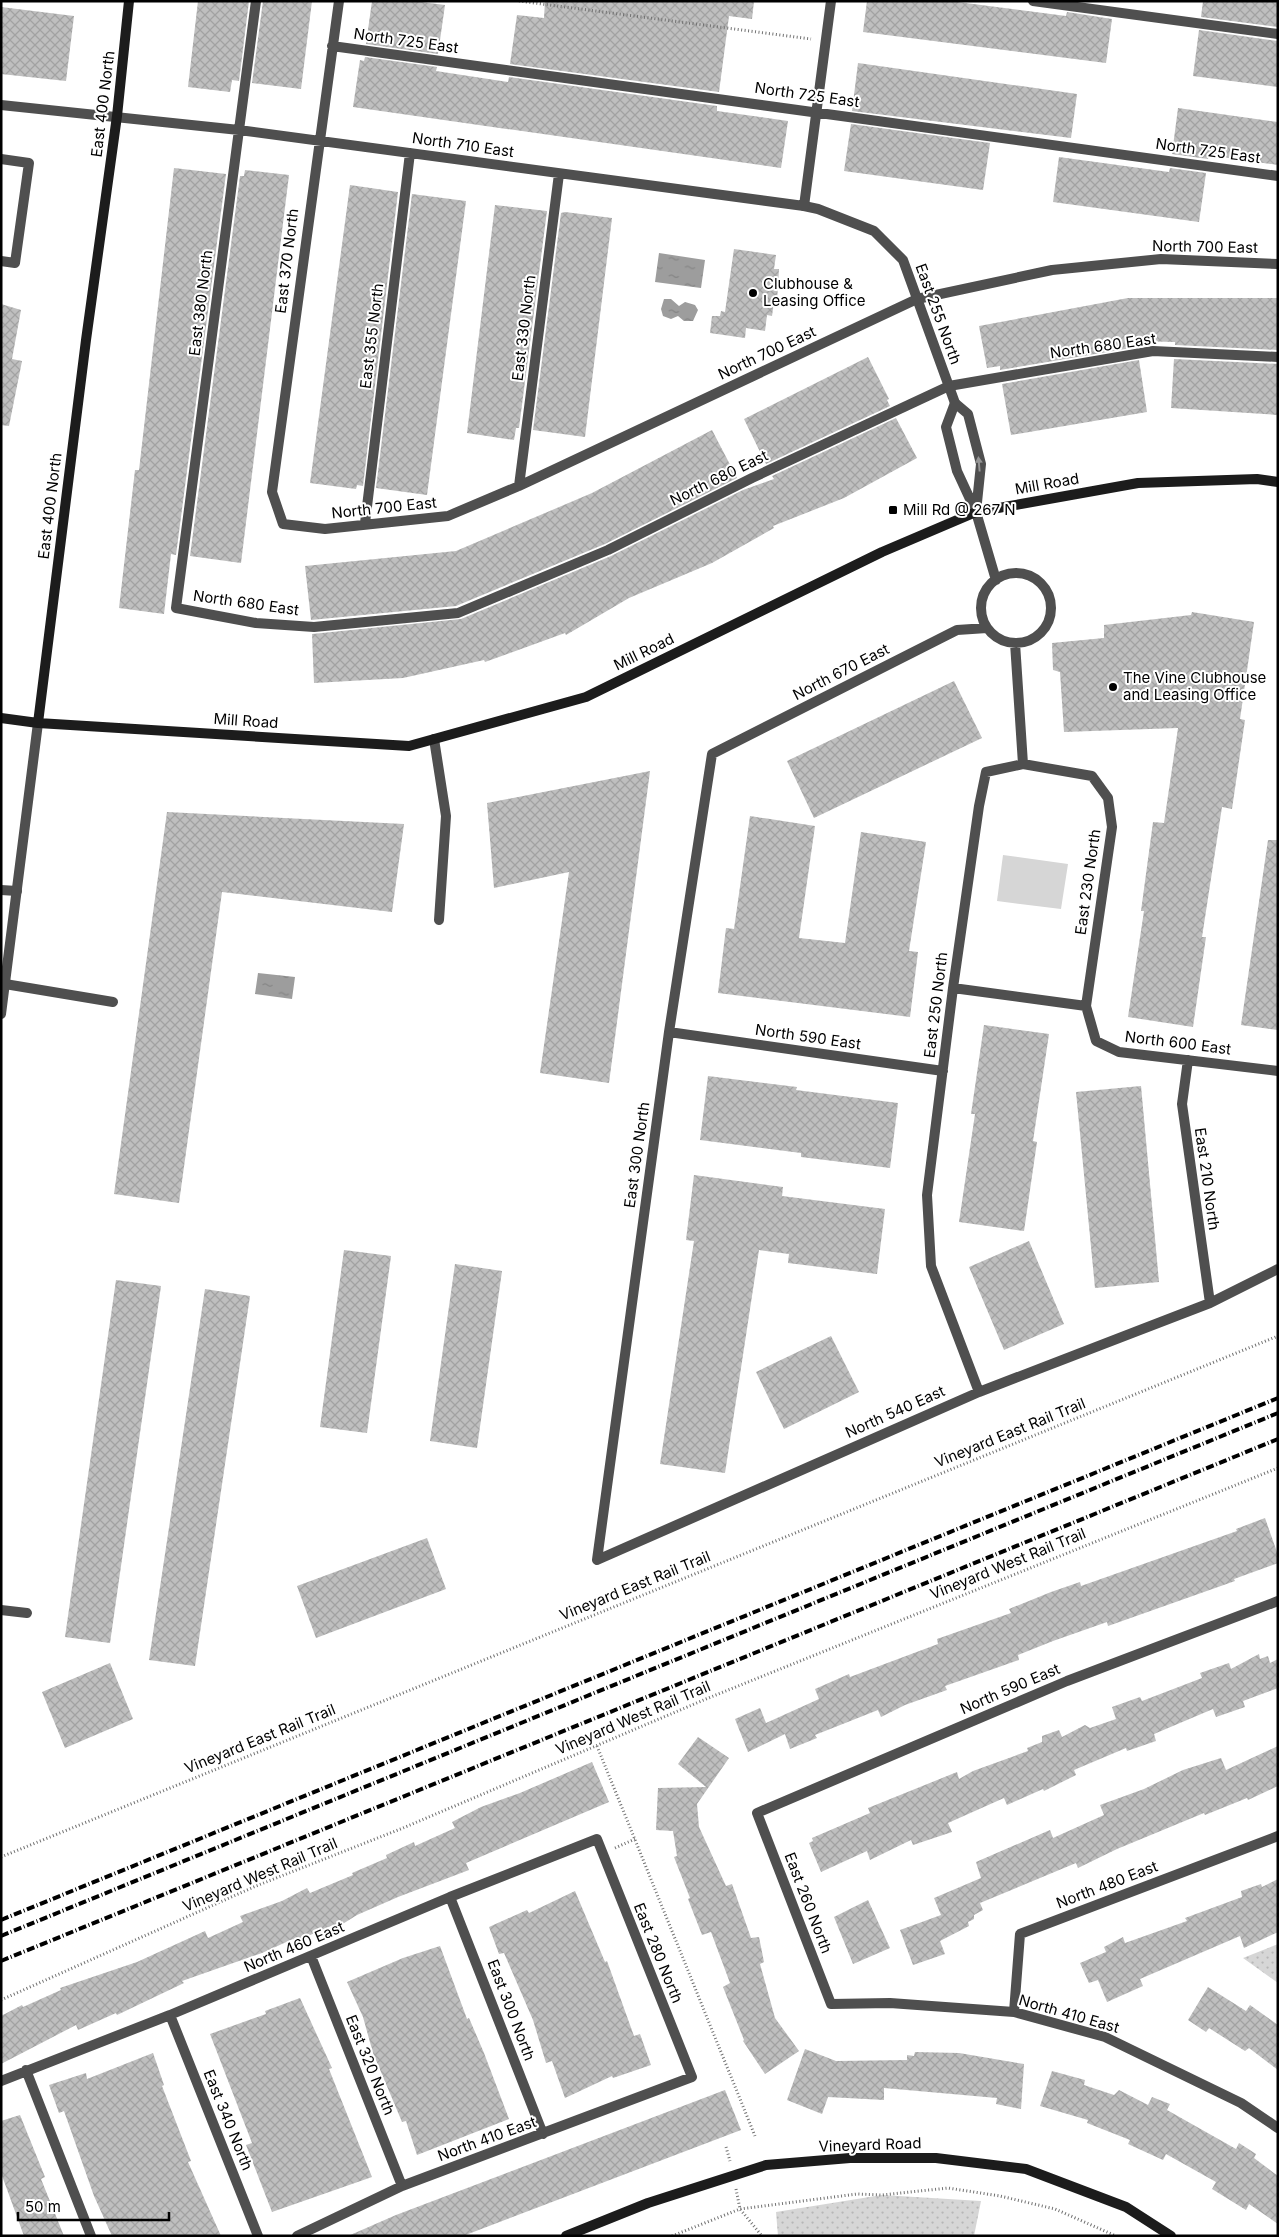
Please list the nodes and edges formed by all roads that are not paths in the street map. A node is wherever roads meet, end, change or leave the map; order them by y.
1 (130, 1) edge
2 (256, 1) edge
3 (339, 1) edge
4 (831, 1) edge
5 (1033, 1) edge
6 (1278, 34) edge
7 (332, 46) junction
8 (1, 105) edge
9 (816, 112) junction
10 (117, 116) junction
11 (239, 130) junction
12 (318, 140) junction
13 (410, 153) junction
14 (1, 160) edge
15 (559, 174) junction
16 (1278, 176) edge
17 (804, 206) junction
18 (1, 261) edge
19 (1278, 264) edge
20 (917, 299) junction
21 (1278, 357) edge
22 (949, 386) junction
23 (955, 402) junction
24 (1278, 482) edge
25 (519, 486) junction
26 (976, 512) junction
27 (365, 523) junction
28 (283, 524) joint
29 (996, 580) junction
30 (176, 608) joint
31 (987, 628) junction
32 (1014, 644) junction
33 (1, 718) edge
34 (38, 723) junction
35 (434, 739) junction
36 (712, 754) joint
37 (1023, 764) junction
38 (1, 890) edge
39 (17, 891) junction
40 (440, 920) dead end
41 (5, 984) junction
42 (953, 988) junction
43 (113, 1002) dead end
44 (1086, 1006) junction
45 (1, 1014) edge
46 (669, 1032) junction
47 (1188, 1060) junction
48 (943, 1071) junction
49 (1278, 1071) edge
50 (1278, 1269) edge
51 (1210, 1303) junction
52 (979, 1392) junction
53 (597, 1560) joint
54 (1278, 1601) edge
55 (1, 1610) edge
56 (28, 1613) dead end
57 (757, 1813) joint
58 (1278, 1836) edge
59 (597, 1839) joint
60 (450, 1898) junction
61 (311, 1956) junction
62 (831, 2004) joint
63 (1014, 2012) junction
64 (170, 2015) junction
65 (26, 2070) junction
66 (692, 2078) joint
67 (1, 2081) edge
68 (1278, 2128) edge
69 (543, 2134) junction
70 (402, 2186) junction
71 (91, 2236) edge
72 (258, 2236) edge
73 (297, 2236) edge
74 (566, 2236) edge
75 (1171, 2236) edge

1 - 10 street, East 400 North
2 - 11 street, East 380 North
3 - 7 street, East 370 North
4 - 9 street
5 - 6 street
7 - 9 street, North 725 East
7 - 12 street, East 370 North
8 - 10 street
9 - 16 street, North 725 East
9 - 17 street
10 - 11 street, North 710 East
10 - 34 street, East 400 North
11 - 12 street, North 710 East
11 - 30 street, East 380 North
12 - 13 street, North 710 East
12 - 28 street, East 370 North
13 - 15 street, North 710 East
13 - 27 street, East 355 North
14 - 18 street
15 - 17 street, North 710 East
15 - 25 street, East 330 North
17 - 20 street, East 255 North
19 - 20 street, North 700 East
20 - 22 street, East 255 North
20 - 25 street, North 700 East
21 - 22 street, North 680 East
22 - 23 street, East 255 North
22 - 30 street, North 680 East
23 - 26 street
26 -> 23 street, East 255 North
24 - 26 street, Mill Road
25 - 27 street, North 700 East
26 - 29 street
26 - 35 street, Mill Road
27 - 28 street, North 700 East
29 - 31 street
29 - 32 street
31 - 32 street
31 - 36 street, North 670 East
32 - 37 street
33 - 34 street, Mill Road
34 - 35 street, Mill Road
34 - 39 street, East 400 North
35 - 40 street
36 - 46 street, East 300 North
37 - 42 street, East 250 North
37 - 44 street, East 230 North
38 - 39 street
39 - 41 street, East 400 North
41 - 43 street
41 - 45 street, East 400 North
42 - 44 street
42 - 48 street, East 250 North
44 - 47 street, North 600 East
46 - 48 street, North 590 East
46 - 53 street, East 300 North
47 - 49 street, North 600 East
47 - 51 street, East 210 North
48 - 52 street, East 250 North
50 - 51 street, North 540 East
51 - 52 street, North 540 East
52 - 53 street, North 540 East
54 - 57 street, North 590 East
55 - 56 street
57 - 62 street, East 260 North
58 - 63 street, North 480 East
59 - 60 street, North 460 East
59 - 66 street, East 280 North
60 - 61 street, North 460 East
60 - 69 street, East 300 North
61 - 64 street, North 460 East
61 - 70 street, East 320 North
62 - 63 street, North 410 East
63 - 68 street, North 410 East
64 - 65 street, North 460 East
64 - 72 street, East 340 North
65 - 67 street, North 460 East
65 - 71 street
66 - 69 street, North 410 East
69 - 70 street, North 410 East
70 - 73 street, North 410 East
74 - 75 street, Vineyard Road

